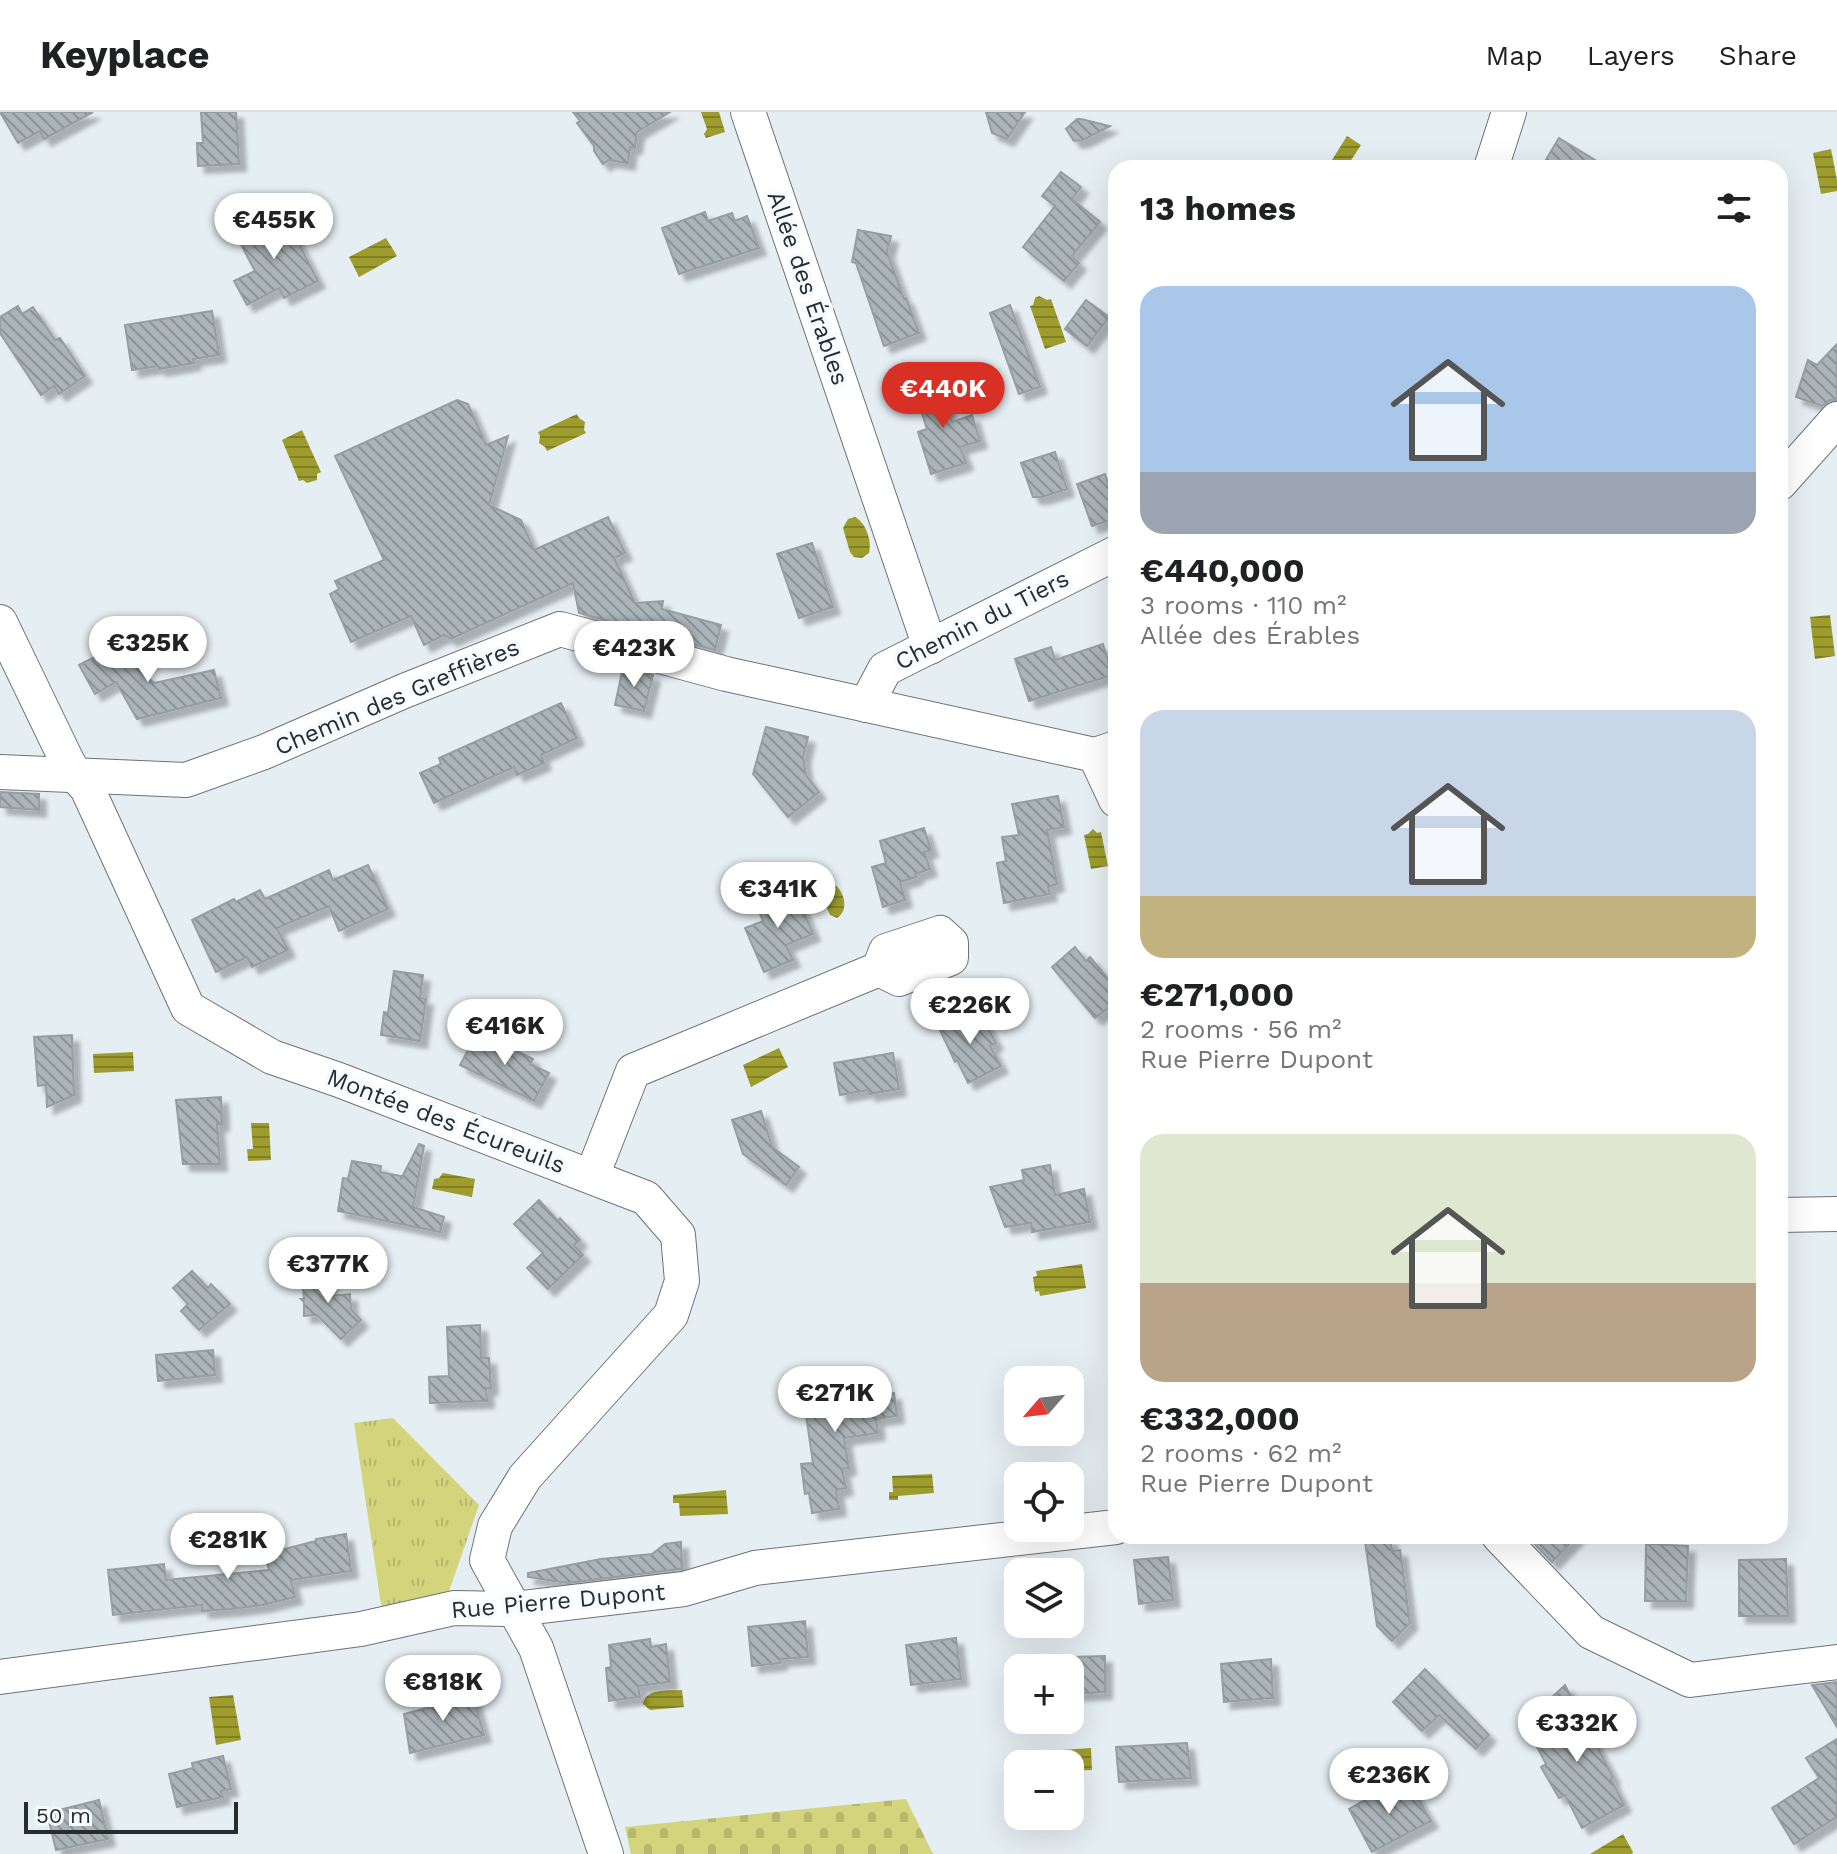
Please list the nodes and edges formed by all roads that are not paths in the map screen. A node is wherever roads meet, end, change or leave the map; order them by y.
1 (748, 112) edge
2 (1509, 112) edge
3 (1494, 160) edge
4 (1837, 419) edge
5 (1788, 474) edge
6 (1108, 557) edge
7 (0, 622) edge
8 (930, 647) junction
9 (866, 705) junction
10 (1105, 752) edge
11 (0, 772) edge
12 (75, 775) junction
13 (879, 969) dead end
14 (592, 1176) junction
15 (1837, 1214) edge
16 (1788, 1215) edge
17 (1108, 1528) edge
18 (1507, 1544) edge
19 (515, 1609) junction
20 (1837, 1662) edge
21 (0, 1677) edge
22 (606, 1854) edge

1 - 8 street, Allée des Érables
2 - 3 street
4 - 5 street
6 - 8 street, Chemin du Tiers
7 - 12 street, Montée des Écureuils
8 - 9 street, Chemin du Tiers
9 - 10 street, Chemin des Greffières
9 - 12 street, Chemin des Greffières
11 - 12 street, Chemin des Greffières
12 - 14 street, Montée des Écureuils
13 - 14 street
14 - 19 street, Montée des Écureuils
15 - 16 street
17 - 19 street, Rue Pierre Dupont
18 - 20 street
19 - 21 street, Rue Pierre Dupont
19 - 22 street, Montée des Écureuils

